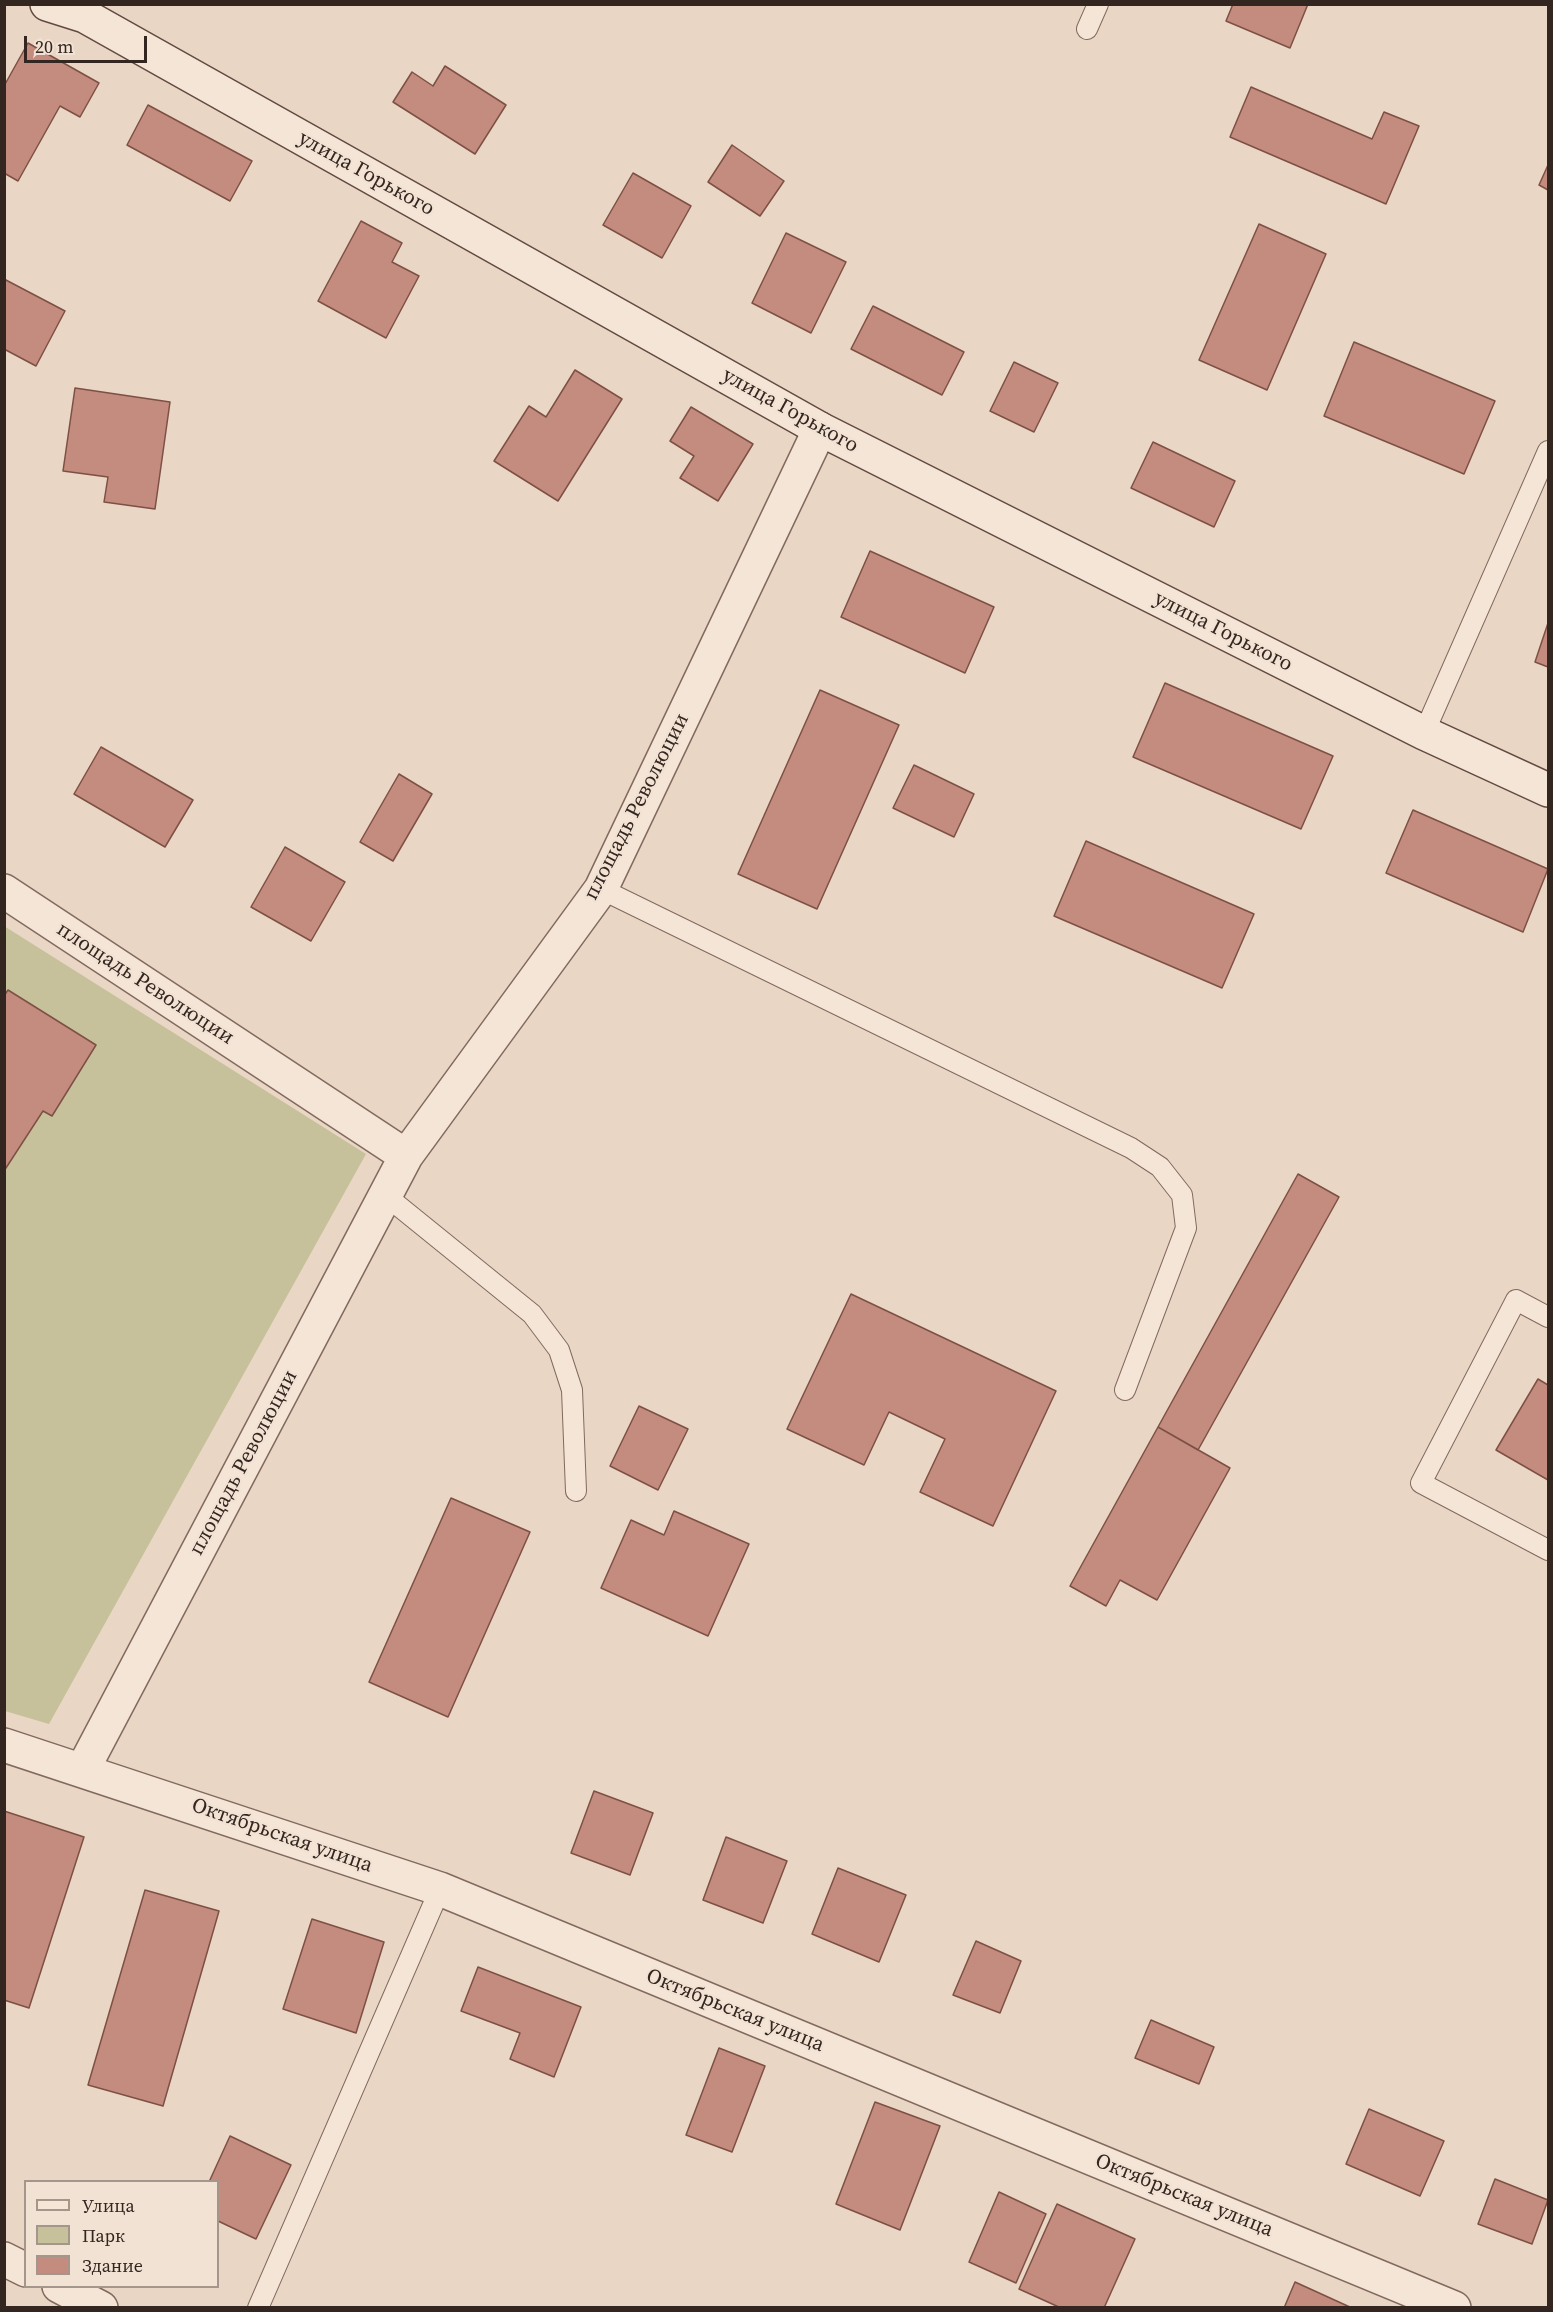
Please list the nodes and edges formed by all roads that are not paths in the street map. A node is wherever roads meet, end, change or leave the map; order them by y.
1 (47, 4) edge
2 (1098, 4) edge
3 (1088, 28) dead end
4 (820, 429) junction
5 (1548, 451) edge
6 (1424, 733) junction
7 (1548, 790) edge
8 (601, 889) junction
9 (4, 891) edge
10 (406, 1156) junction
11 (385, 1195) junction
12 (1548, 1317) edge
13 (1125, 1390) dead end
14 (576, 1491) dead end
15 (1548, 1550) edge
16 (4, 1745) edge
17 (83, 1769) junction
18 (440, 1889) junction
19 (4, 2259) edge
20 (24, 2269) edge
21 (63, 2288) edge
22 (101, 2307) edge
23 (258, 2307) edge
24 (1454, 2307) edge

1 - 4 street, улица Горького
2 - 3 lane
4 - 6 street, улица Горького
4 - 8 street, площадь Революции
5 - 6 lane
6 - 7 street, улица Горького
8 - 10 street, площадь Революции
8 - 13 lane
9 - 10 street, площадь Революции
10 - 11 street, площадь Революции
11 - 14 lane
11 - 17 street, площадь Революции
12 - 15 lane
16 - 17 street, Октябрьская улица
17 - 18 street, Октябрьская улица
18 - 23 lane
18 - 24 street, Октябрьская улица
19 - 20 street
21 - 22 street

